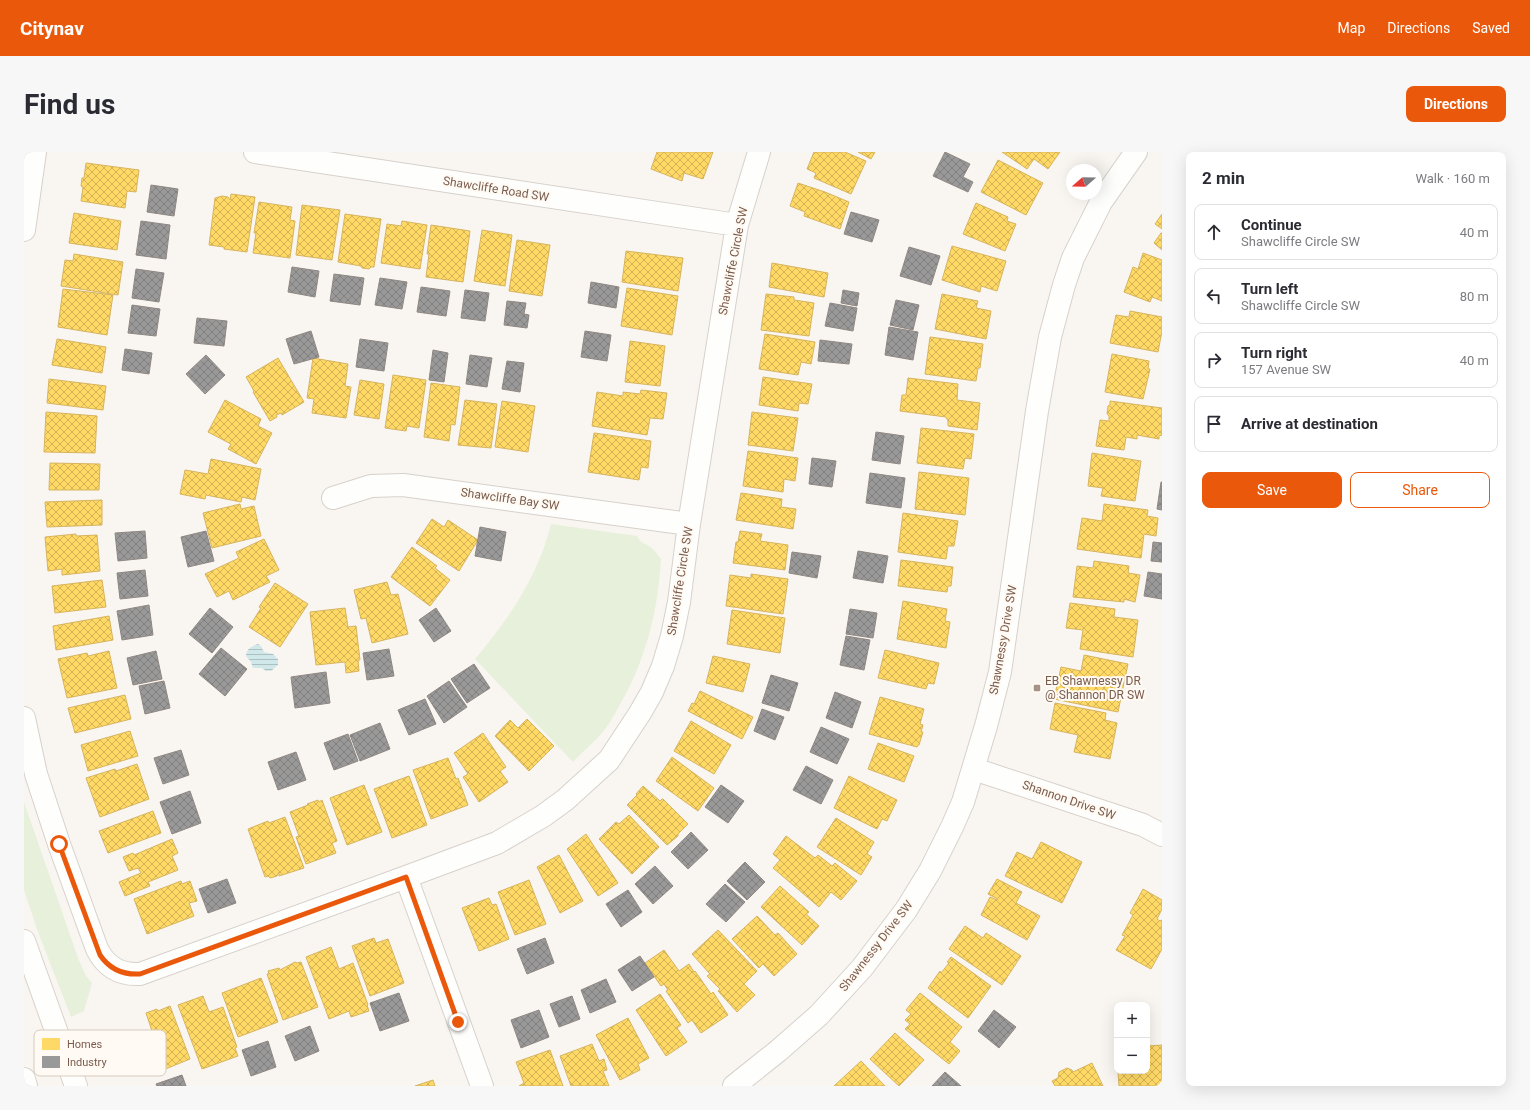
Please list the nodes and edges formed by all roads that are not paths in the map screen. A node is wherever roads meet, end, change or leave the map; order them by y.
1 (35, 152) edge
2 (255, 152) edge
3 (759, 152) edge
4 (1136, 152) edge
5 (737, 225) junction
6 (24, 230) edge
7 (333, 498) dead end
8 (689, 524) junction
9 (24, 718) edge
10 (974, 769) junction
11 (1162, 835) edge
12 (406, 877) junction
13 (24, 941) edge
14 (56, 1030) edge
15 (72, 1076) edge
16 (24, 1079) edge
17 (26, 1086) edge
18 (76, 1086) edge
19 (482, 1086) edge
20 (734, 1086) edge

1 - 6 street
2 - 5 street, Shawcliffe Road SW
3 - 5 street, Shawcliffe Circle SW
4 - 10 street, Shawnessy Drive SW
5 - 8 street, Shawcliffe Circle SW
7 - 8 street, Shawcliffe Bay SW
8 - 12 street, Shawcliffe Circle SW
9 - 12 street, Shawcliffe Circle SW
10 - 11 street, Shannon Drive SW
10 - 20 street, Shawnessy Drive SW
12 - 19 street
13 - 14 street
15 - 18 street
16 - 17 street

